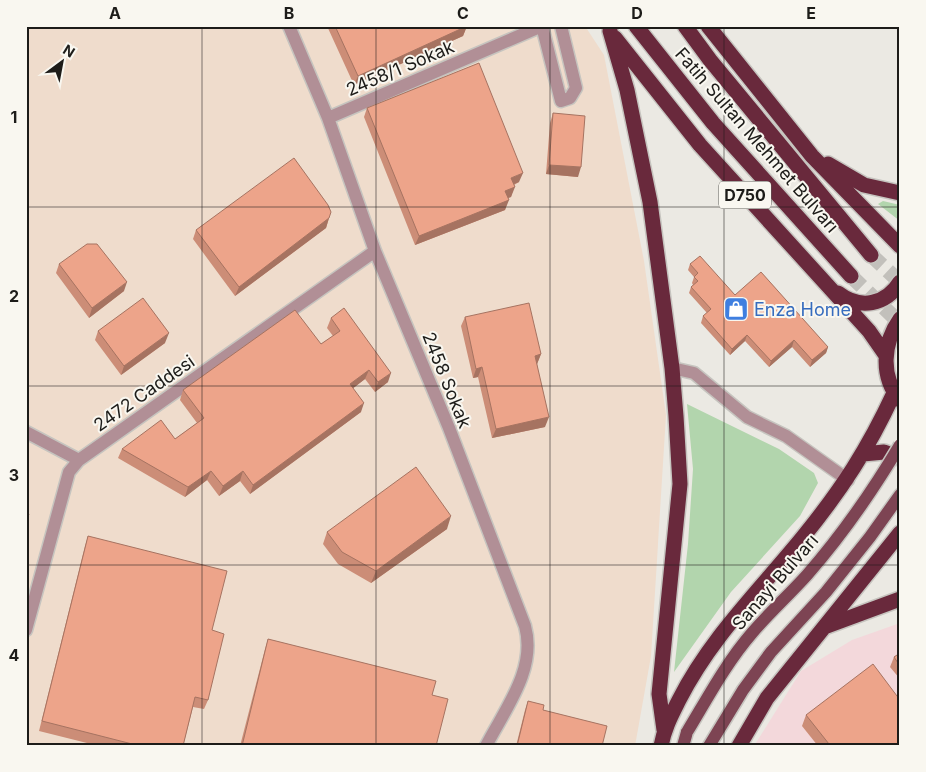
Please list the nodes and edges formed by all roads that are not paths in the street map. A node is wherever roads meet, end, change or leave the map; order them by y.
1 (290, 26) edge
2 (542, 26) edge
3 (561, 26) edge
4 (636, 26) edge
5 (685, 26) edge
6 (708, 26) edge
7 (608, 29) edge
8 (328, 118) junction
9 (812, 156) junction
10 (900, 193) edge
11 (878, 224) junction
12 (900, 246) edge
13 (375, 251) junction
14 (871, 255) tunnel mouth
15 (900, 256) edge
16 (851, 276) tunnel mouth
17 (822, 280) junction
18 (900, 282) edge
19 (900, 318) edge
20 (885, 354) junction
21 (672, 368) junction
22 (897, 397) edge
23 (26, 432) edge
24 (900, 446) edge
25 (863, 454) junction
26 (900, 458) edge
27 (80, 460) junction
28 (848, 480) junction
29 (900, 494) edge
30 (900, 533) edge
31 (900, 600) edge
32 (825, 626) junction
33 (26, 630) edge
34 (664, 730) junction
35 (486, 746) edge
36 (661, 746) edge
37 (683, 746) edge
38 (709, 746) edge
39 (739, 746) edge

1 - 8 street, 2458 Sokak
2 - 3 street, 2458/1 Sokak
2 - 8 street, 2458/1 Sokak
4 - 16 highway, Fatih Sultan Mehmet Bulvarı / D750
5 - 14 highway, Fatih Sultan Mehmet Bulvarı
6 - 9 highway
7 - 17 highway, D750
7 - 21 highway
8 - 13 street, 2458 Sokak
9 - 10 highway
9 - 11 highway
11 - 12 highway
11 - 15 highway
13 - 27 street, 2472 Caddesi
13 - 35 street, 2458 Sokak
17 - 18 highway
17 - 20 highway, D750
19 - 20 highway
20 - 22 highway
21 - 28 street
21 - 34 highway
22 - 25 highway
23 - 27 street
24 - 37 main road, Sanayi Bulvarı, bridge
25 - 26 highway
25 - 28 highway
27 - 33 street, 2472 Caddesi
28 - 34 highway
29 - 38 main road
30 - 32 highway
31 - 32 highway
32 - 39 highway
34 - 36 highway

